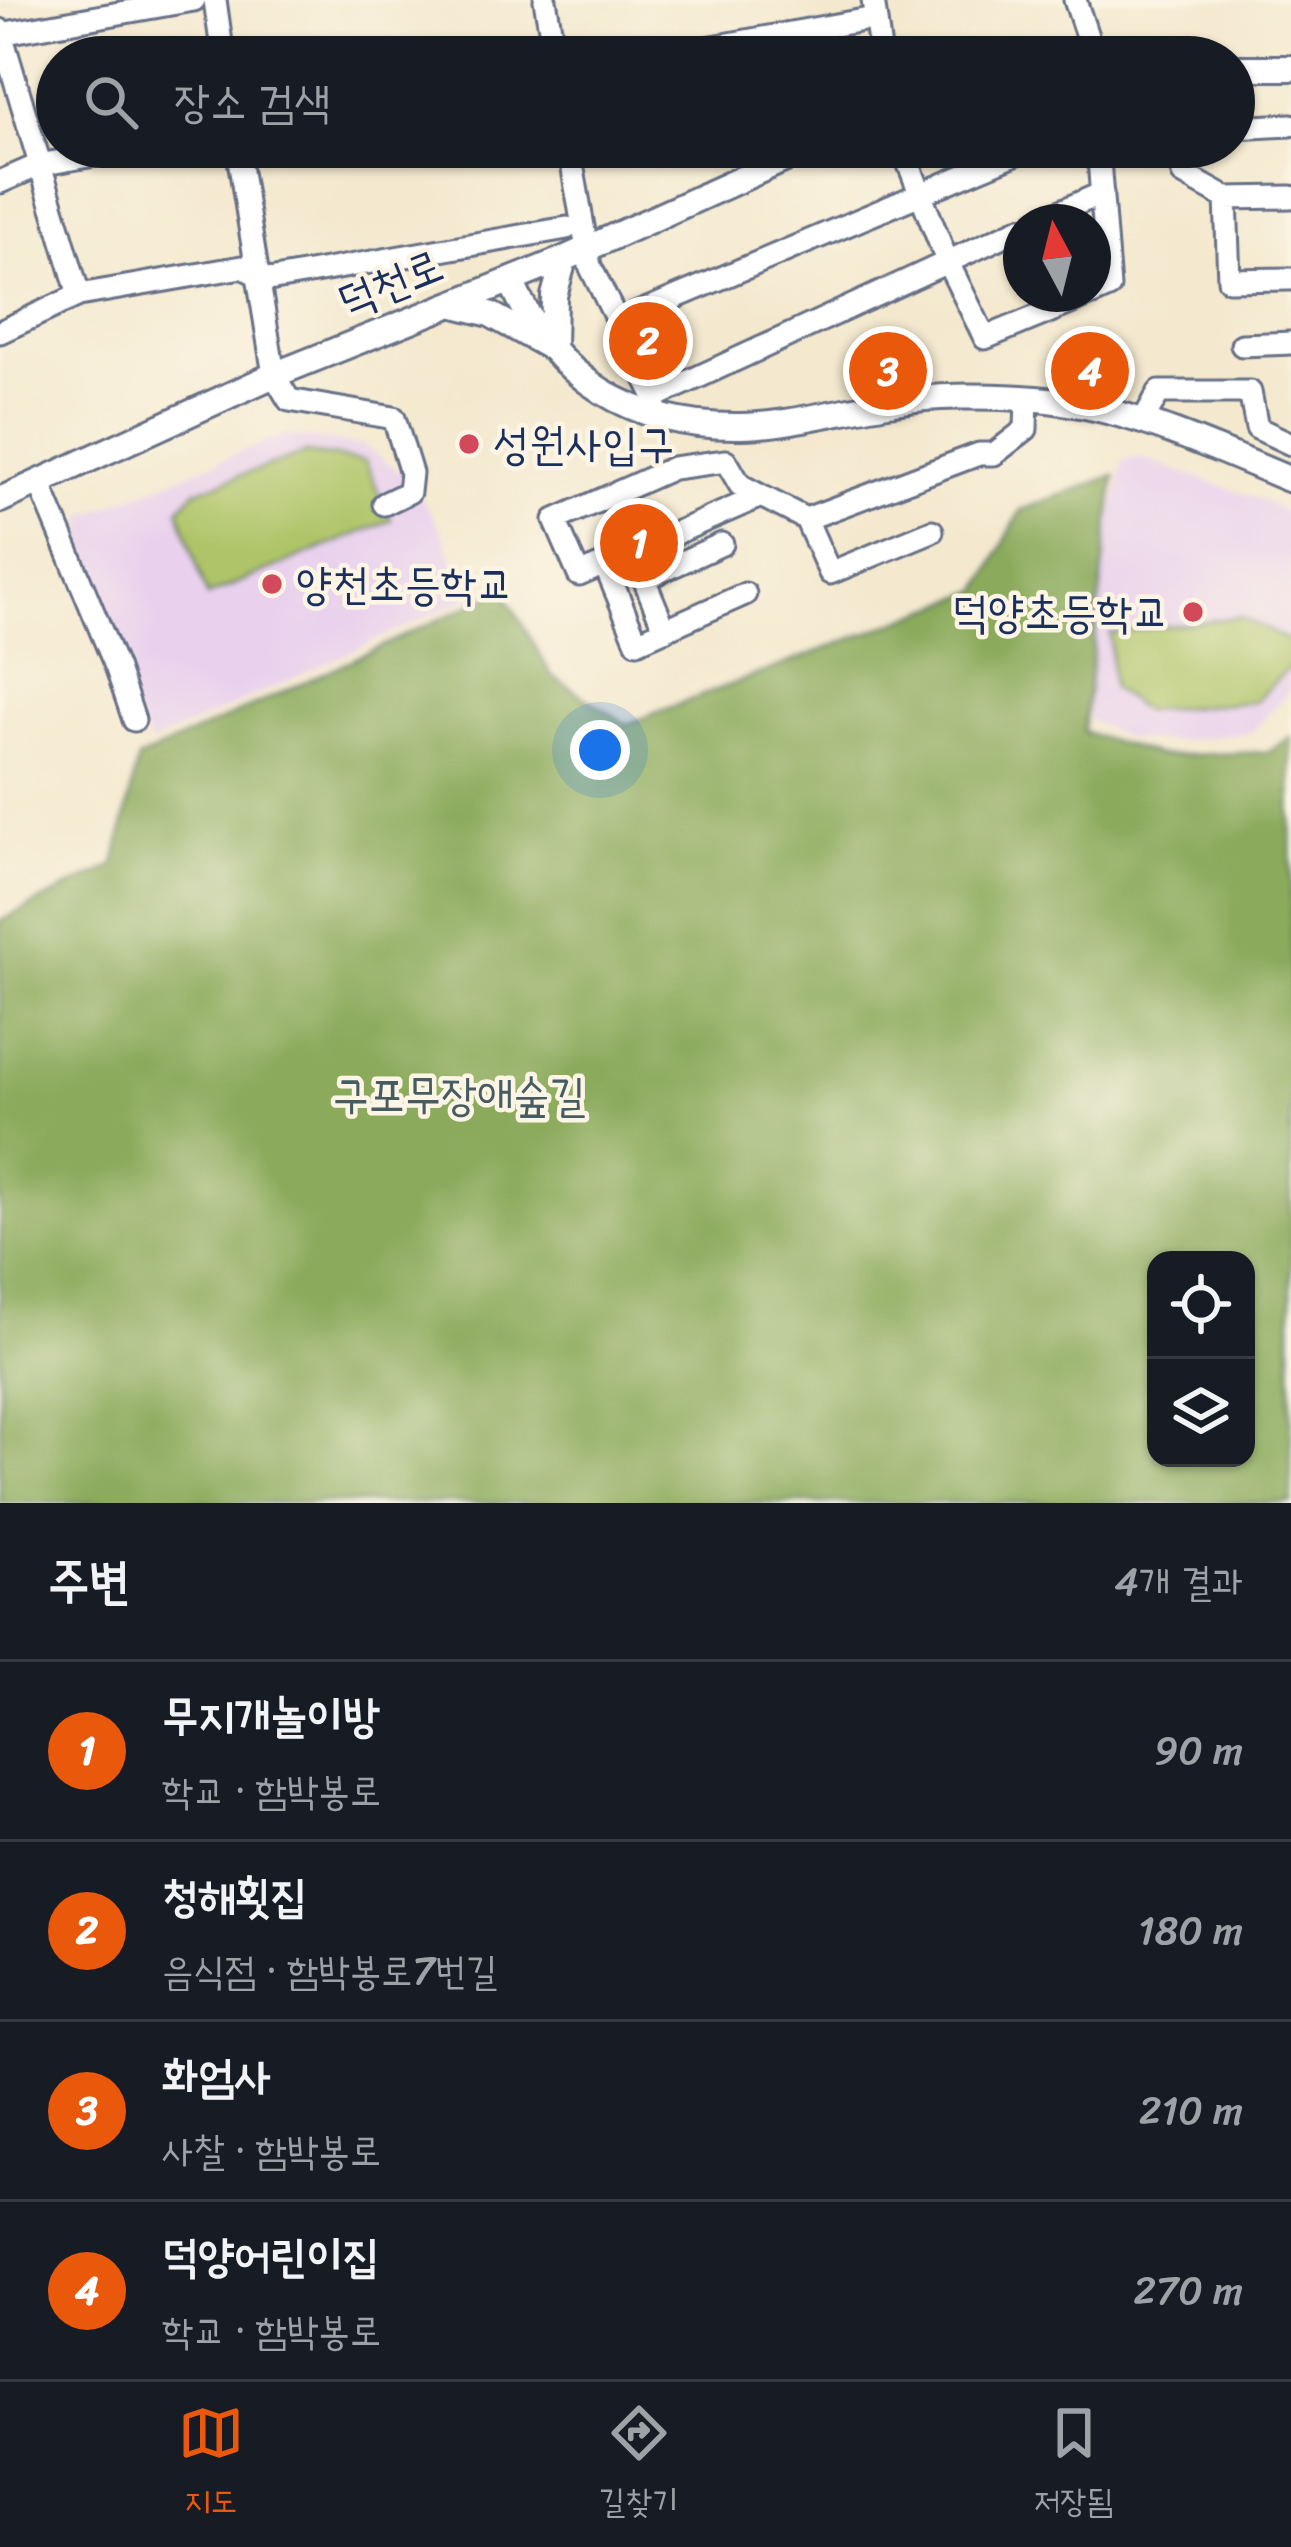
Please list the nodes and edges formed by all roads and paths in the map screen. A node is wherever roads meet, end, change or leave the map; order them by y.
1 (194, 0) edge
2 (214, 0) edge
3 (545, 0) edge
4 (1075, 0) edge
5 (874, 9) edge
6 (0, 32) edge
7 (220, 36) edge
8 (551, 36) edge
9 (751, 36) edge
10 (1087, 36) edge
11 (1255, 68) edge
12 (1291, 68) edge
13 (1291, 125) edge
14 (1255, 127) edge
15 (36, 155) edge
16 (36, 166) edge
17 (40, 168) edge
18 (240, 168) edge
19 (570, 168) edge
20 (765, 168) edge
21 (911, 168) edge
22 (985, 168) edge
23 (1100, 168) edge
24 (1183, 168) edge
25 (0, 182) edge
26 (1102, 193) junction
27 (922, 196) junction
28 (1291, 197) edge
29 (1226, 198) junction
30 (1077, 204) edge
31 (1102, 204) edge
32 (567, 228) dead end
33 (1003, 237) edge
34 (574, 253) junction
35 (947, 261) junction
36 (255, 273) junction
37 (1291, 279) edge
38 (511, 281) junction
39 (79, 296) junction
40 (451, 304) junction
41 (1049, 312) edge
42 (616, 322) junction
43 (0, 332) edge
44 (1291, 343) edge
45 (1242, 345) dead end
46 (553, 349) junction
47 (274, 375) junction
48 (1027, 398) junction
49 (655, 405) junction
50 (1143, 421) junction
51 (1291, 444) edge
52 (1291, 480) edge
53 (39, 482) junction
54 (761, 496) junction
55 (0, 500) edge
56 (384, 504) dead end
57 (806, 519) junction
58 (932, 530) dead end
59 (722, 544) dead end
60 (604, 563) junction
61 (745, 594) dead end
62 (665, 630) junction
63 (134, 720) dead end

1 - 6 street
2 - 7 street
3 - 8 street
4 - 10 street
5 - 9 street
6 - 15 street
11 - 12 main road
13 - 14 street
16 - 25 street
17 - 39 street
18 - 36 street
19 - 34 street
20 - 34 main road, 덕천로
21 - 27 street
22 - 27 street
23 - 26 street
24 - 29 street
26 - 30 street
26 - 31 street
27 - 35 street
27 - 42 street
28 - 29 street
29 - 37 street
32 - 36 street
33 - 35 street
34 - 38 main road, 덕천로
34 - 42 street
34 - 46 main road
35 - 41 street
35 - 49 street
36 - 39 street
36 - 47 street
38 - 40 main road, 덕천로
38 - 46 main road
39 - 43 street
40 - 46 main road
40 - 47 main road, 덕천로
42 - 49 street
44 - 45 street
46 - 49 main road
47 - 53 main road, 덕천로
47 - 56 street
48 - 49 main road
48 - 50 main road
48 - 57 street
50 - 51 street
50 - 52 main road
53 - 55 main road, 덕천로
53 - 63 street
54 - 57 street
54 - 60 street
54 - 60 street
57 - 58 street
59 - 62 street
60 - 62 street
61 - 62 street

